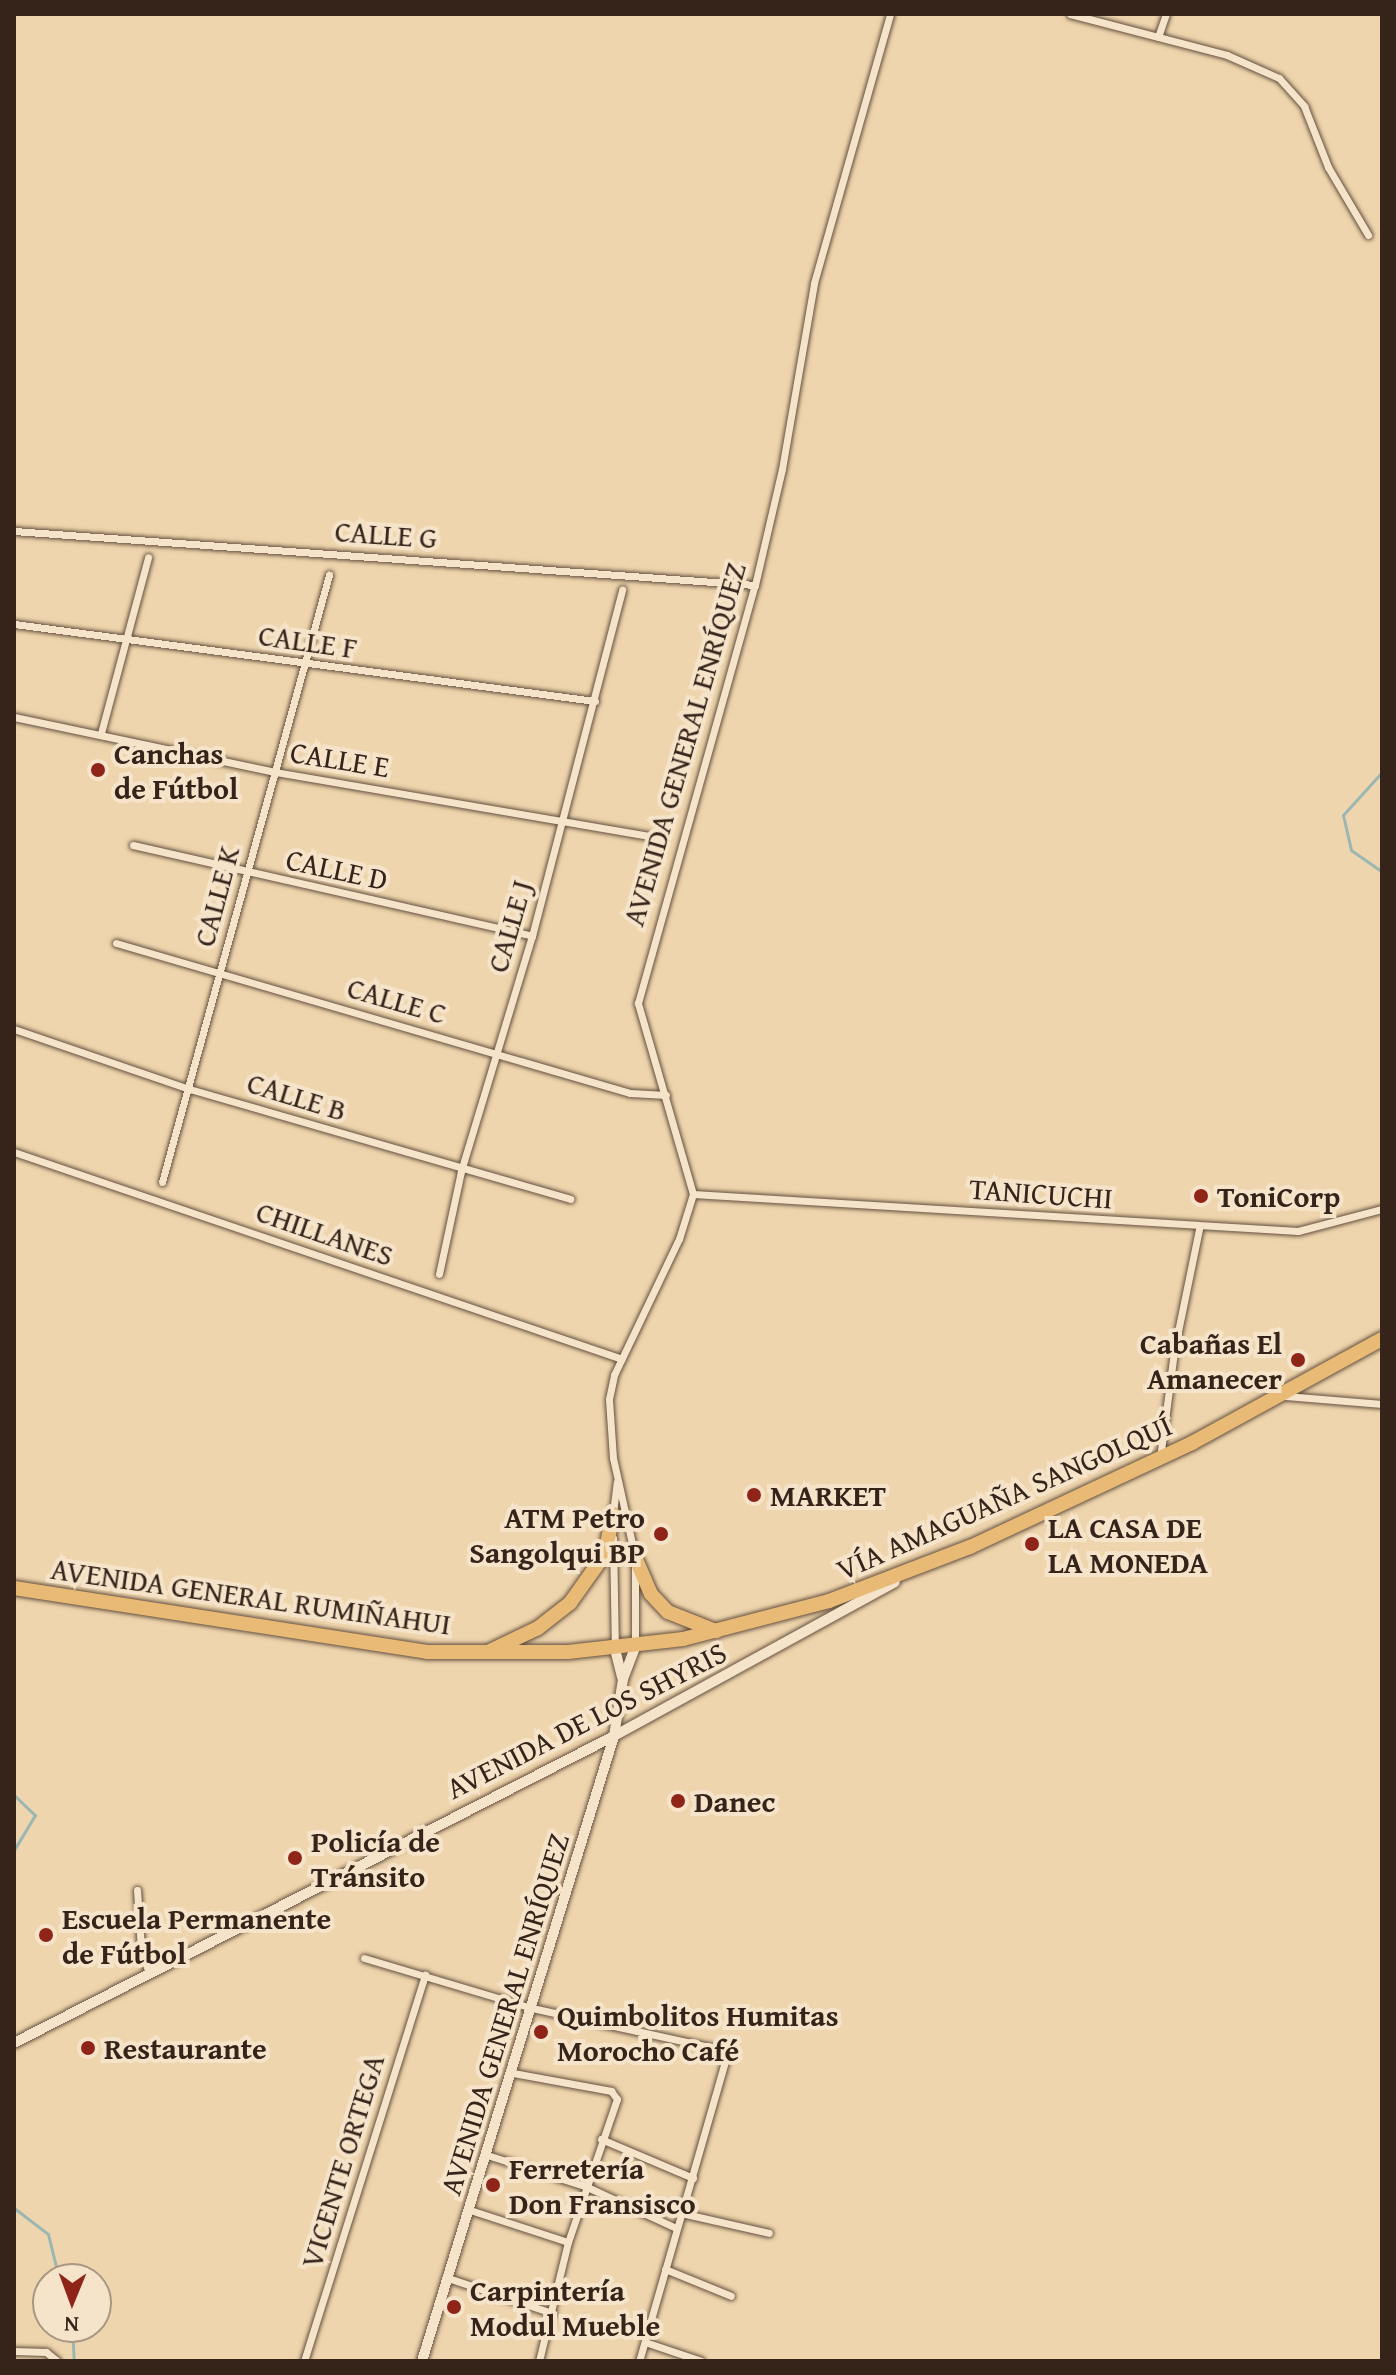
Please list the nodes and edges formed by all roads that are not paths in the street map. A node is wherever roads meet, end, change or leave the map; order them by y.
1 (890, 14) edge
2 (1073, 14) edge
3 (1166, 14) edge
4 (1158, 37) junction
5 (1368, 235) dead end
6 (14, 531) edge
7 (148, 557) dead end
8 (329, 575) dead end
9 (755, 585) junction
10 (622, 590) dead end
11 (14, 624) edge
12 (126, 636) junction
13 (307, 666) junction
14 (595, 701) junction
15 (14, 717) edge
16 (101, 733) junction
17 (275, 772) junction
18 (563, 819) junction
19 (660, 838) dead end
20 (133, 845) dead end
21 (246, 874) junction
22 (532, 936) junction
23 (116, 943) dead end
24 (219, 975) junction
25 (14, 1029) edge
26 (496, 1053) junction
27 (186, 1088) junction
28 (666, 1095) junction
29 (14, 1152) edge
30 (461, 1171) junction
31 (162, 1182) dead end
32 (693, 1194) junction
33 (570, 1199) dead end
34 (1382, 1209) edge
35 (1199, 1229) junction
36 (439, 1274) dead end
37 (1382, 1339) edge
38 (622, 1359) junction
39 (1279, 1396) junction
40 (1382, 1404) edge
41 (1160, 1458) junction
42 (618, 1476) junction
43 (613, 1514) junction
44 (635, 1557) junction
45 (921, 1567) junction
46 (14, 1588) edge
47 (720, 1632) junction
48 (635, 1647) junction
49 (615, 1649) junction
50 (483, 1654) junction
51 (623, 1679) junction
52 (614, 1736) junction
53 (137, 1890) dead end
54 (364, 1958) dead end
55 (149, 1973) junction
56 (425, 1975) junction
57 (532, 2008) junction
58 (14, 2043) edge
59 (513, 2073) junction
60 (601, 2139) junction
61 (487, 2155) junction
62 (693, 2178) junction
63 (585, 2186) junction
64 (470, 2210) junction
65 (681, 2213) junction
66 (676, 2228) junction
67 (769, 2233) dead end
68 (568, 2242) junction
69 (665, 2269) junction
70 (448, 2278) junction
71 (731, 2296) dead end
72 (552, 2313) junction
73 (645, 2342) junction
74 (14, 2351) edge
75 (57, 2361) edge
76 (304, 2361) edge
77 (422, 2361) edge
78 (539, 2361) edge
79 (639, 2361) edge
80 (701, 2361) edge

1 - 9 street, AVENIDA GENERAL ENRÍQUEZ
2 - 4 street
3 - 4 street
4 - 5 street
6 - 9 street, CALLE G
7 - 12 street
8 - 13 street, CALLE K
9 - 28 street, AVENIDA GENERAL ENRÍQUEZ
10 - 14 street, CALLE J
11 - 12 street, CALLE F
12 - 13 street, CALLE F
12 - 16 street
13 - 14 street, CALLE F
13 - 17 street, CALLE K
14 - 18 street, CALLE J
15 - 16 street, CALLE E
16 - 17 street, CALLE E
17 - 18 street, CALLE E
17 - 21 street, CALLE K
18 - 19 street, CALLE E
18 - 22 street, CALLE J
20 - 21 street, CALLE D
21 - 22 street, CALLE D
21 - 24 street, CALLE K
22 - 26 street, CALLE J
23 - 24 street, CALLE C
24 - 26 street, CALLE C
24 - 27 street, CALLE K
25 - 27 street, CALLE B
26 - 28 street, CALLE C
26 - 30 street, CALLE J
27 - 30 street, CALLE B
27 - 31 street, CALLE K
28 - 32 street, AVENIDA GENERAL ENRÍQUEZ
29 - 38 street, CHILLANES
30 - 33 street, CALLE B
30 - 36 street, CALLE J
32 - 35 street, TANICUCHI
32 - 38 street, AVENIDA GENERAL ENRÍQUEZ
34 - 35 street, TANICUCHI
35 - 41 street
37 - 39 highway, VÍA AMAGUAÑA SANGOLQUÍ
38 - 42 street, AVENIDA GENERAL ENRÍQUEZ
39 - 40 street
39 - 41 highway, VÍA AMAGUAÑA SANGOLQUÍ
41 - 45 highway, VÍA AMAGUAÑA SANGOLQUÍ
42 - 43 street, AVENIDA GENERAL ENRÍQUEZ
42 - 44 street, AVENIDA GENERAL ENRÍQUEZ
43 - 49 street, AVENIDA GENERAL ENRÍQUEZ
43 - 50 highway
44 - 47 highway
44 - 48 street, AVENIDA GENERAL ENRÍQUEZ
45 - 47 highway, VÍA AMAGUAÑA SANGOLQUÍ
45 - 52 main road, AVENIDA DE LOS SHYRIS
46 - 50 highway, AVENIDA GENERAL RUMIÑAHUI
47 - 48 highway, AVENIDA GENERAL RUMIÑAHUI
48 - 49 highway, AVENIDA GENERAL RUMIÑAHUI
48 - 51 main road, AVENIDA GENERAL ENRÍQUEZ
49 - 50 highway, AVENIDA GENERAL RUMIÑAHUI
49 - 51 main road, AVENIDA GENERAL ENRÍQUEZ
51 - 52 main road, AVENIDA GENERAL ENRÍQUEZ
52 - 55 main road, AVENIDA DE LOS SHYRIS
52 - 57 main road, AVENIDA GENERAL ENRÍQUEZ
53 - 55 street
54 - 56 street
55 - 58 main road, AVENIDA DE LOS SHYRIS
56 - 57 street
56 - 76 street, VICENTE ORTEGA
57 - 59 main road, AVENIDA GENERAL ENRÍQUEZ
57 - 62 street
59 - 60 street
59 - 61 main road, AVENIDA GENERAL ENRÍQUEZ
60 - 62 street
60 - 63 street
61 - 63 street
61 - 64 main road, AVENIDA GENERAL ENRÍQUEZ
62 - 65 street
63 - 66 street
63 - 68 street
64 - 68 street
64 - 70 main road, AVENIDA GENERAL ENRÍQUEZ
65 - 66 street
65 - 67 street
66 - 69 street
68 - 72 street
69 - 71 street
69 - 73 street
70 - 72 street
70 - 77 main road, AVENIDA GENERAL ENRÍQUEZ
72 - 78 street
73 - 79 street
73 - 80 street
74 - 75 street

